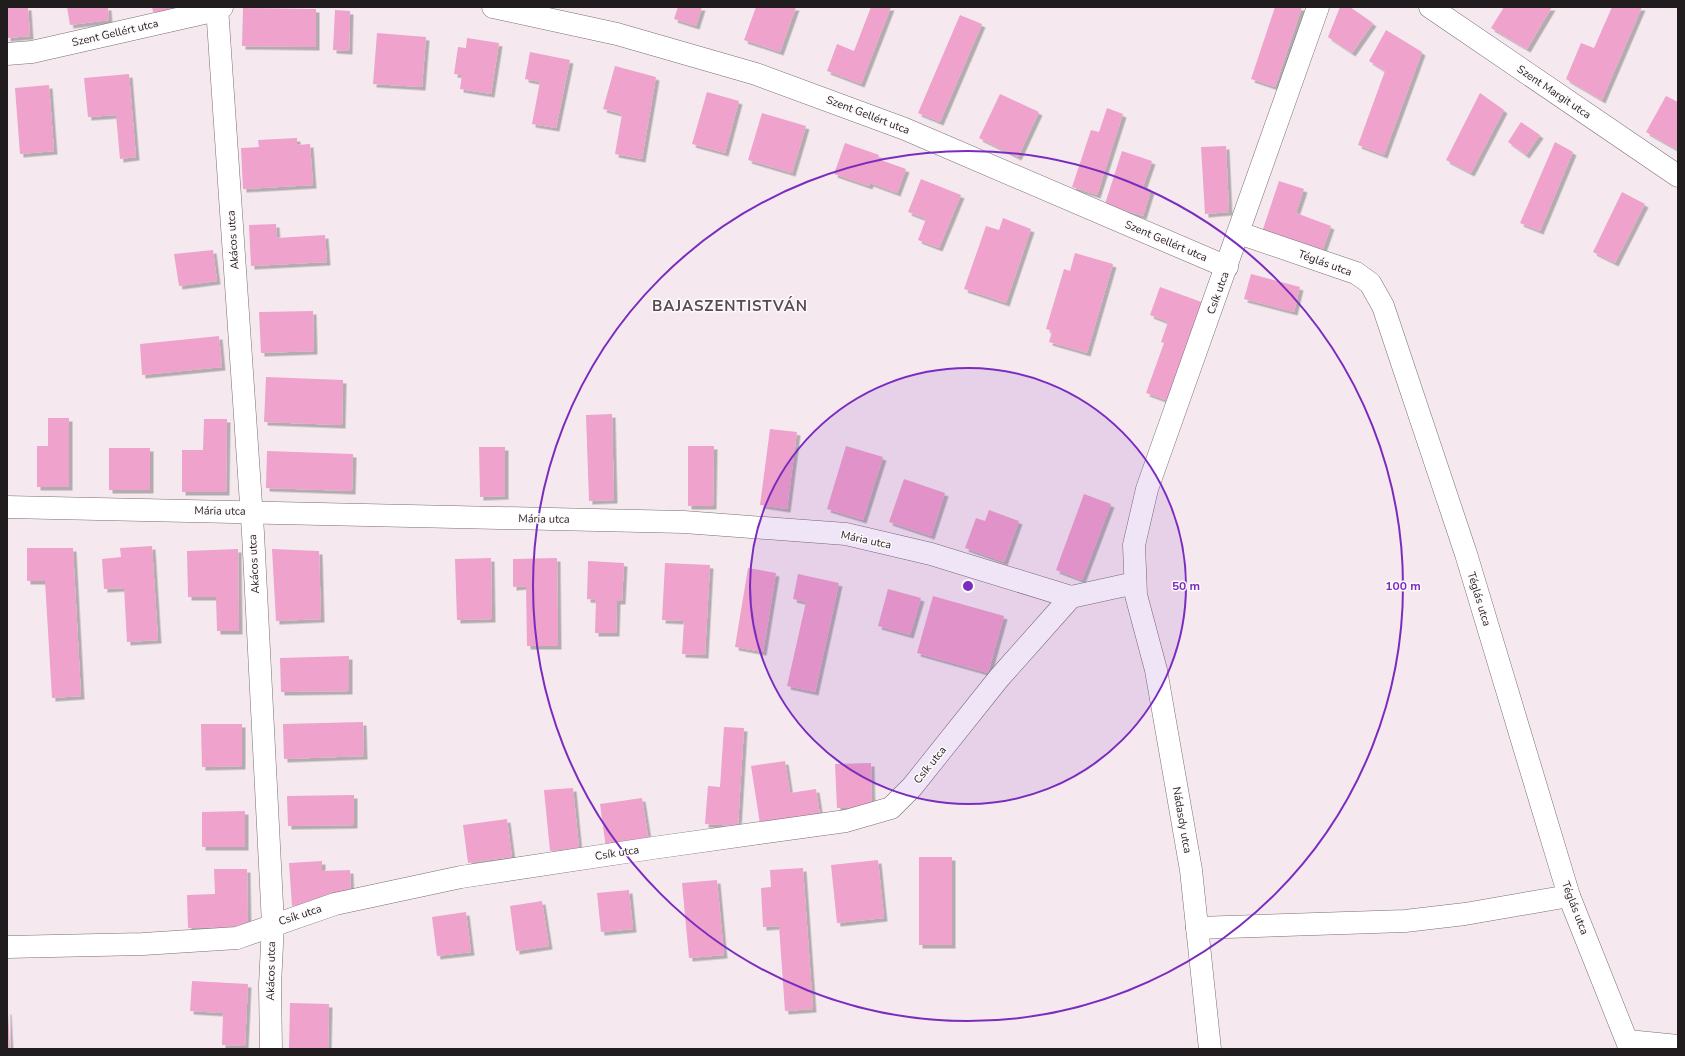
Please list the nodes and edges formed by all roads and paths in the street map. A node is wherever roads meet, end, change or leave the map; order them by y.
1 (493, 7) edge
2 (1318, 7) edge
3 (1430, 7) edge
4 (219, 8) edge
5 (7, 54) edge
6 (1678, 176) edge
7 (1239, 232) junction
8 (1227, 267) junction
9 (7, 507) edge
10 (251, 512) junction
11 (1135, 589) junction
12 (1071, 597) junction
13 (1569, 896) junction
14 (273, 924) junction
15 (1197, 928) junction
16 (7, 947) edge
17 (1629, 1045) edge
18 (1678, 1046) edge
19 (271, 1049) edge
20 (1210, 1049) edge

1 - 8 street, Szent Gellért utca
2 - 7 street, Csík utca
3 - 6 street, Szent Margit utca
4 - 5 street, Szent Gellért utca
4 - 10 street, Akácos utca
7 - 8 street, Csík utca
7 - 13 street, Téglás utca
8 - 11 street, Csík utca
9 - 10 street, Mária utca
10 - 12 street, Mária utca
10 - 14 street, Akácos utca
11 - 12 street
11 - 15 street, Nádasdy utca
12 - 14 street, Csík utca
13 - 15 street
13 - 17 street, Téglás utca
14 - 16 street, Csík utca
14 - 19 street, Akácos utca
15 - 20 street, Nádasdy utca
17 - 18 street

